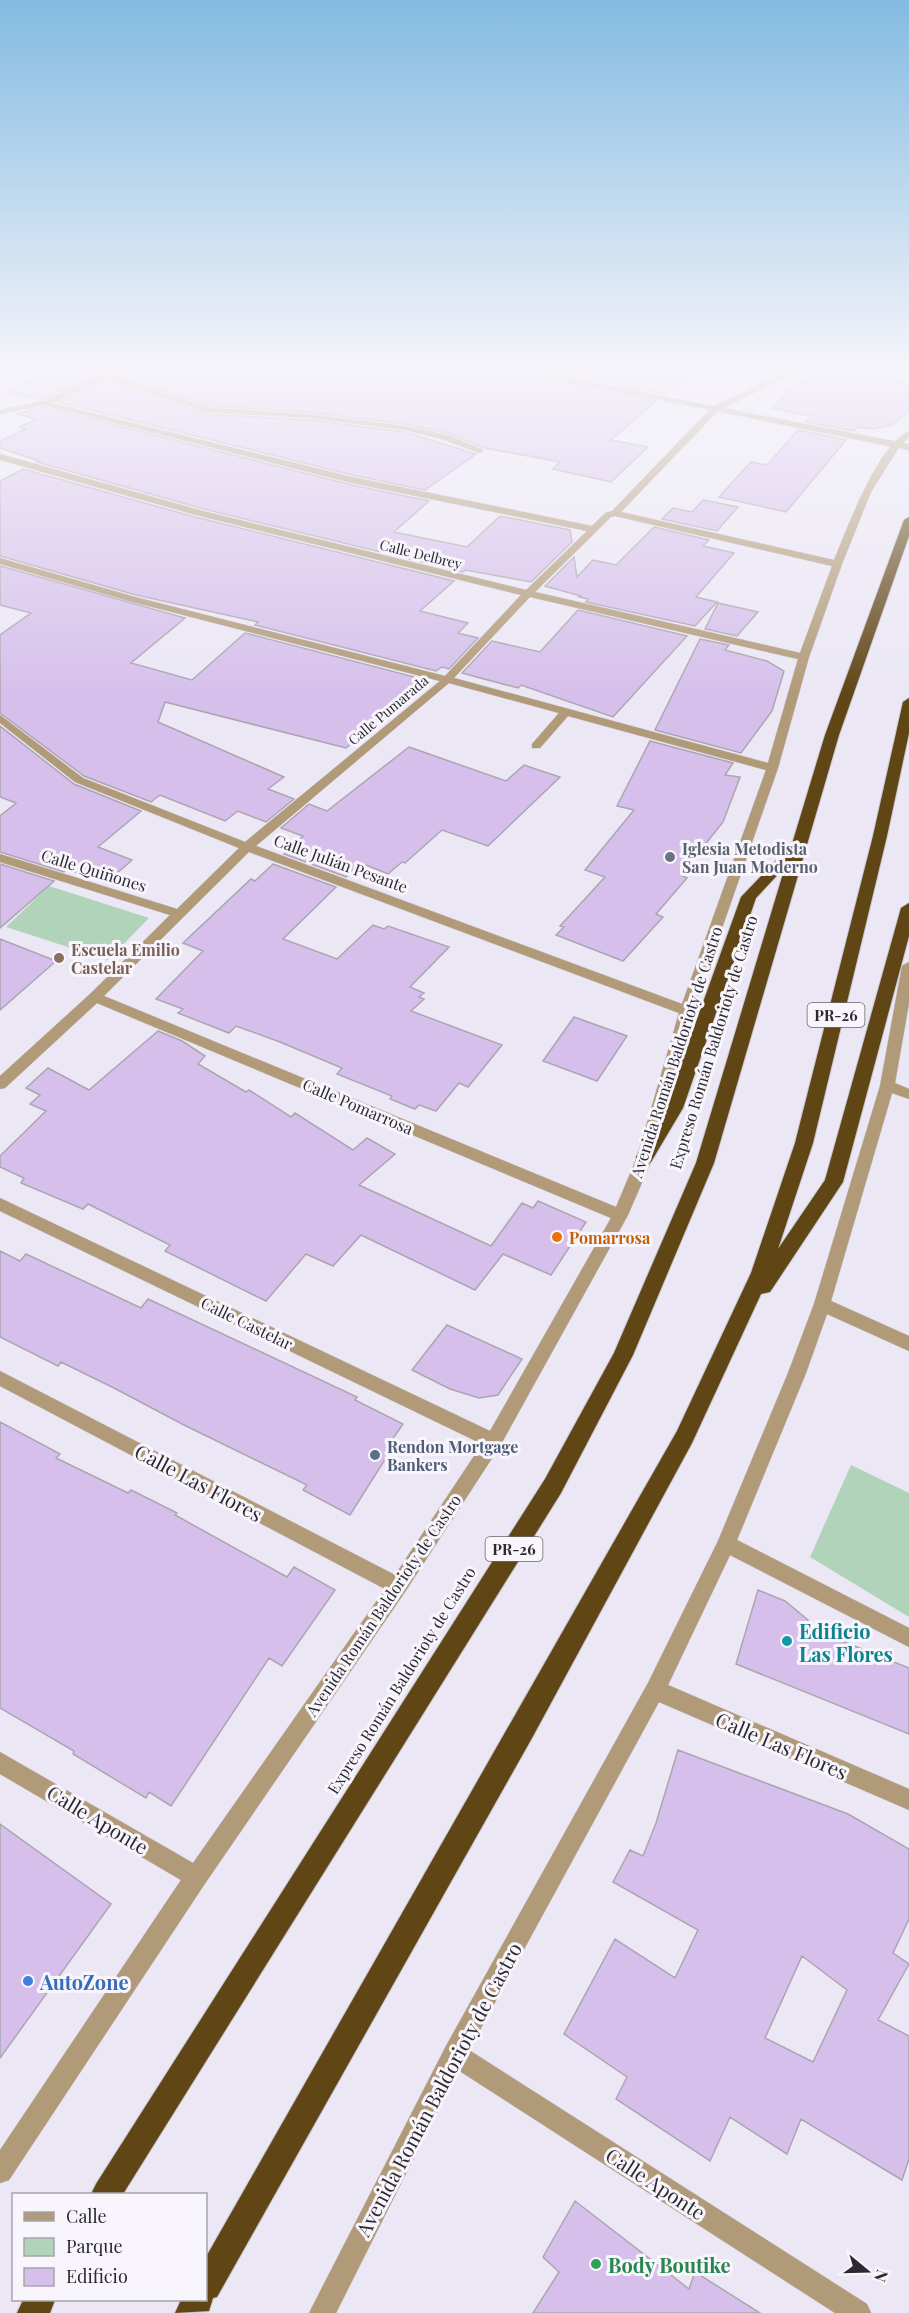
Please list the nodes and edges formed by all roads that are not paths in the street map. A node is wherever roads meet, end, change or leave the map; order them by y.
1 (69, 478) edge
2 (344, 478) edge
3 (649, 478) edge
4 (877, 478) edge
5 (615, 513) junction
6 (909, 520) edge
7 (593, 529) junction
8 (0, 561) edge
9 (837, 564) junction
10 (527, 594) junction
11 (804, 657) junction
12 (445, 679) junction
13 (909, 702) edge
14 (566, 712) junction
15 (0, 718) edge
16 (536, 746) dead end
17 (772, 768) junction
18 (798, 844) junction
19 (247, 847) junction
20 (0, 858) edge
21 (909, 908) edge
22 (179, 914) junction
23 (909, 966) edge
24 (95, 997) junction
25 (686, 1011) junction
26 (0, 1084) edge
27 (887, 1086) junction
28 (909, 1094) edge
29 (645, 1157) junction
30 (0, 1204) edge
31 (620, 1215) junction
32 (822, 1304) junction
33 (740, 1320) junction
34 (909, 1344) edge
35 (0, 1378) edge
36 (494, 1442) junction
37 (726, 1544) junction
38 (398, 1586) junction
39 (909, 1638) edge
40 (655, 1690) junction
41 (0, 1762) edge
42 (909, 1800) edge
43 (196, 1877) junction
44 (454, 2054) junction
45 (0, 2171) edge
46 (107, 2193) edge
47 (207, 2284) edge
48 (322, 2313) edge
49 (858, 2313) edge

1 - 10 street, Calle Delbrey
2 - 7 street
3 - 5 street, Calle Pumarada
4 - 9 street, Avenida Román Baldorioty de Castro
5 - 7 street, Calle Pumarada
5 - 9 street
6 - 18 highway, Expreso Román Baldorioty de Castro / PR-26
7 - 10 street, Calle Pumarada
8 - 12 street
9 - 11 street, Avenida Román Baldorioty de Castro
10 - 11 street, Calle Delbrey
10 - 12 street, Calle Pumarada
11 - 17 street, Avenida Román Baldorioty de Castro
12 - 14 street
12 - 19 street, Calle Pumarada
13 - 33 highway, PR-26
14 - 16 street
14 - 17 street
15 - 19 street, Calle Julián Pesante
17 - 25 street, Avenida Román Baldorioty de Castro
18 - 29 highway
18 - 46 highway, Expreso Román Baldorioty de Castro / PR-26
19 - 22 street, Calle Pumarada
19 - 25 street, Calle Julián Pesante
20 - 22 street, Calle Quiñones
21 - 33 highway
22 - 24 street, Calle Pumarada
23 - 27 street, Avenida Román Baldorioty de Castro
24 - 26 street, Calle Pumarada
24 - 31 street, Calle Pomarrosa
25 - 29 street, Avenida Román Baldorioty de Castro
27 - 28 street
27 - 32 street, Avenida Román Baldorioty de Castro
29 - 31 street, Avenida Román Baldorioty de Castro
30 - 36 street, Calle Castelar
31 - 36 street, Avenida Román Baldorioty de Castro
32 - 34 street
32 - 37 street, Avenida Román Baldorioty de Castro
33 - 47 highway, PR-26
35 - 38 street, Calle Las Flores
36 - 38 street, Avenida Román Baldorioty de Castro
37 - 39 street
37 - 40 street, Avenida Román Baldorioty de Castro
38 - 43 street, Avenida Román Baldorioty de Castro
40 - 42 street, Calle Las Flores
40 - 44 street, Avenida Román Baldorioty de Castro
41 - 43 street, Calle Aponte
43 - 45 street, Avenida Román Baldorioty de Castro
44 - 48 street, Avenida Román Baldorioty de Castro
44 - 49 street, Calle Aponte

